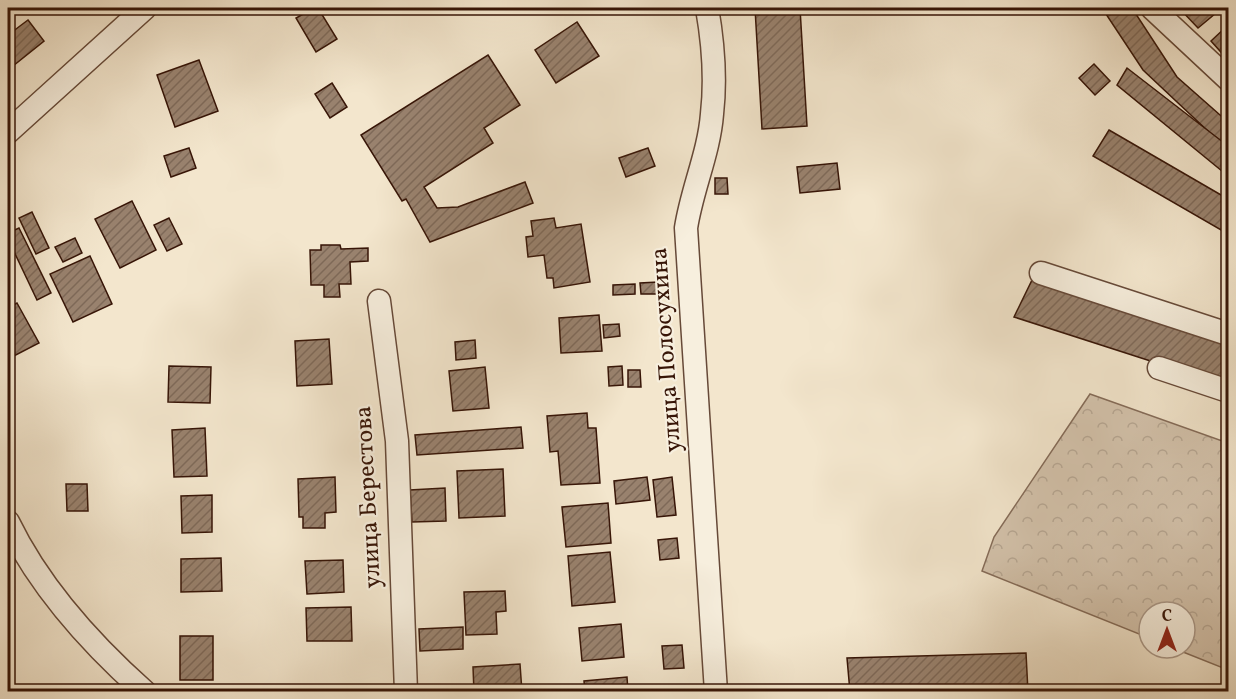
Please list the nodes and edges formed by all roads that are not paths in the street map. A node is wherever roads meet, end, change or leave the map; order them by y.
1 (707, 8) edge
2 (1152, 8) edge
3 (133, 11) edge
4 (1228, 79) edge
5 (8, 132) edge
6 (1041, 273) dead end
7 (380, 301) dead end
8 (1228, 334) edge
9 (1159, 368) dead end
10 (1228, 391) edge
11 (8, 522) edge
12 (145, 692) edge
13 (406, 692) edge
14 (716, 692) edge

1 - 14 street, улица Полосухина
2 - 4 street
3 - 5 street
6 - 8 street
7 - 13 street, улица Берестова
9 - 10 street
11 - 12 street

